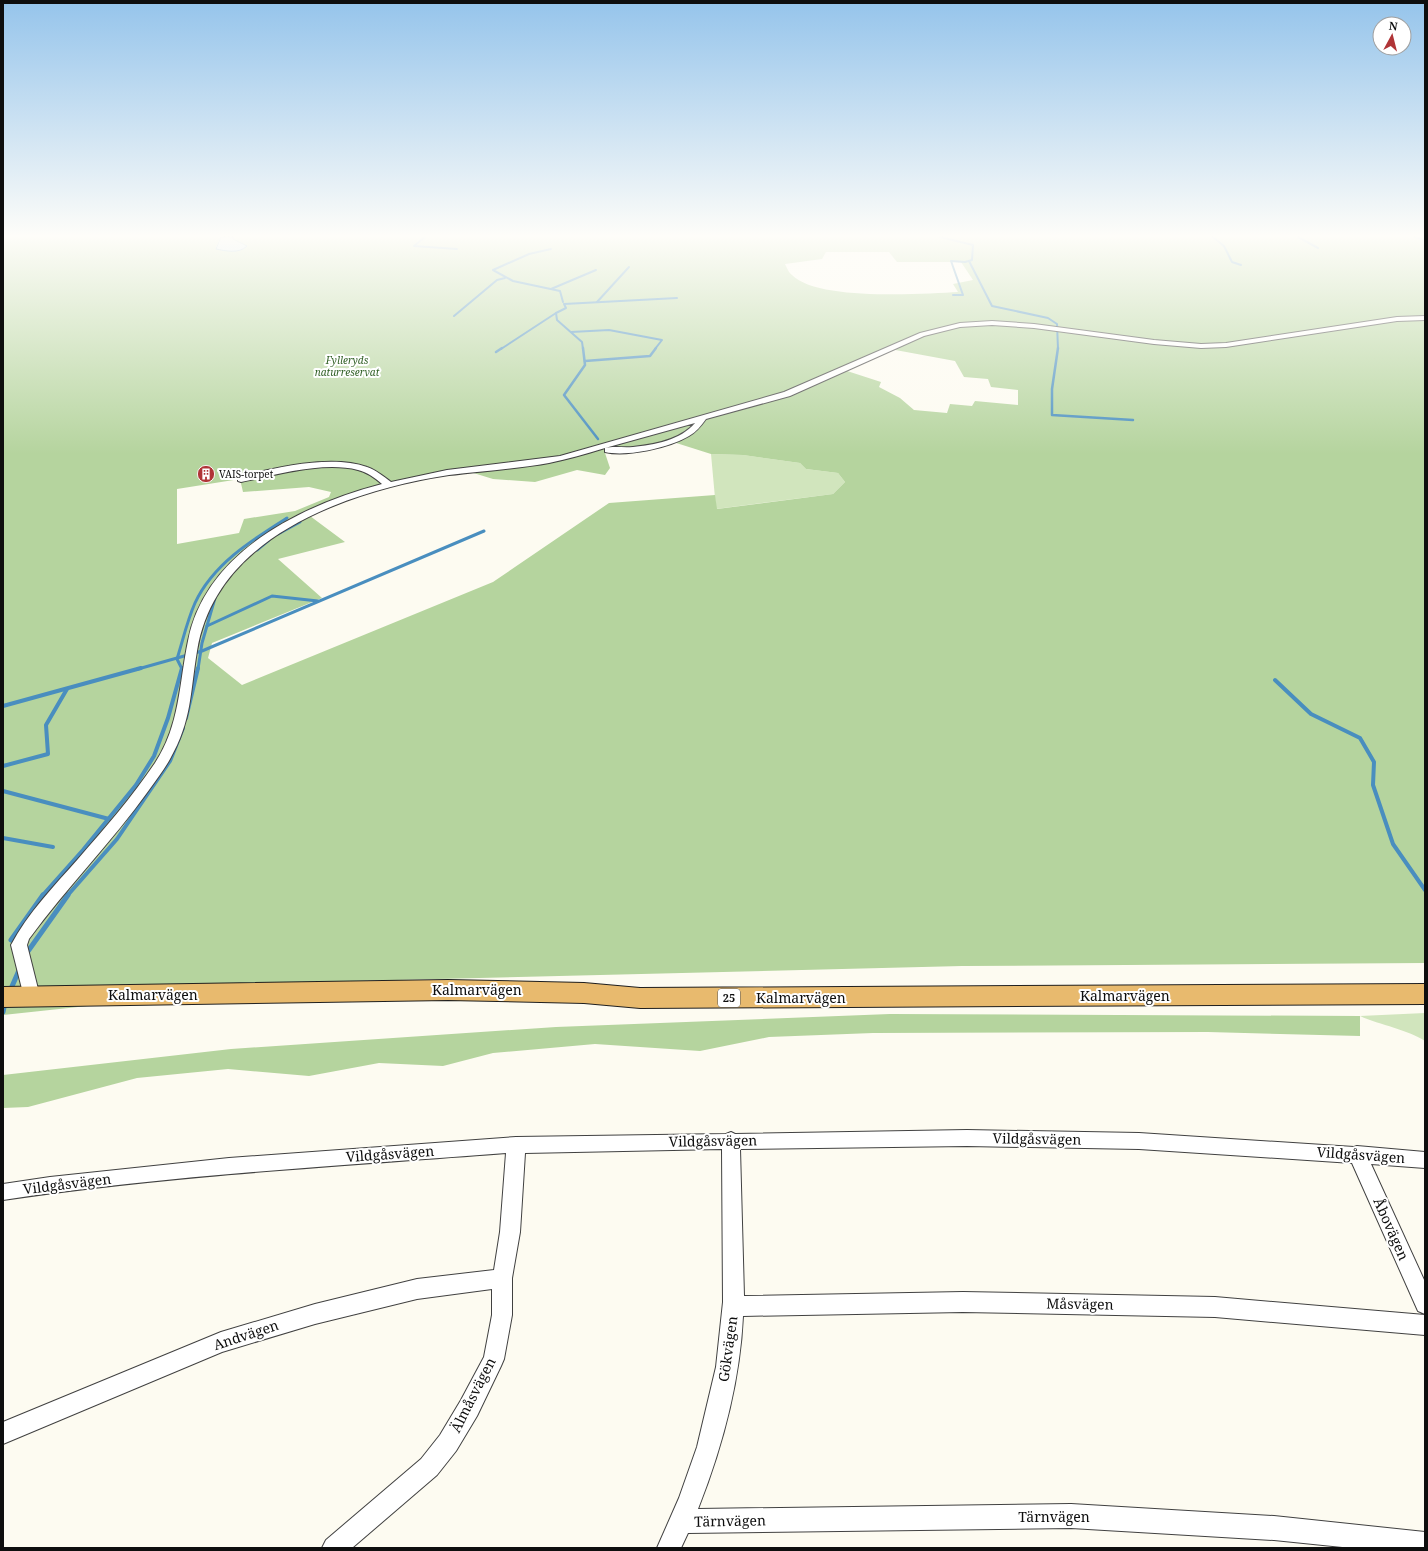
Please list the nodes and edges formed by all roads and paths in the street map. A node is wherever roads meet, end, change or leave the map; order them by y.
1 (1425, 318) edge
2 (704, 417) junction
3 (596, 449) junction
4 (241, 479) dead end
5 (388, 484) junction
6 (1425, 994) edge
7 (3, 997) edge
8 (32, 997) junction
9 (731, 1140) junction
10 (516, 1145) junction
11 (1357, 1154) junction
12 (1425, 1160) edge
13 (3, 1192) edge
14 (502, 1278) junction
15 (1425, 1304) edge
16 (734, 1306) junction
17 (1425, 1325) edge
18 (3, 1433) edge
19 (682, 1521) junction
20 (1425, 1544) edge
21 (334, 1548) edge
22 (669, 1548) edge

1 - 2 street
2 - 3 street
2 - 3 street
3 - 5 street
4 - 5 street
5 - 8 street
6 - 8 highway, Kalmarvägen / 25
7 - 8 highway, Kalmarvägen
9 - 10 street, Vildgåsvägen
9 - 11 street, Vildgåsvägen
9 - 16 street, Gökvägen
10 - 13 street, Vildgåsvägen
10 - 14 street, Älmåsvägen
11 - 12 street, Vildgåsvägen
11 - 15 street, Åbovägen
14 - 18 street, Andvägen
14 - 21 street, Älmåsvägen
16 - 17 street, Måsvägen
16 - 19 street, Gökvägen
19 - 20 street, Tärnvägen
19 - 22 street, Gökvägen

